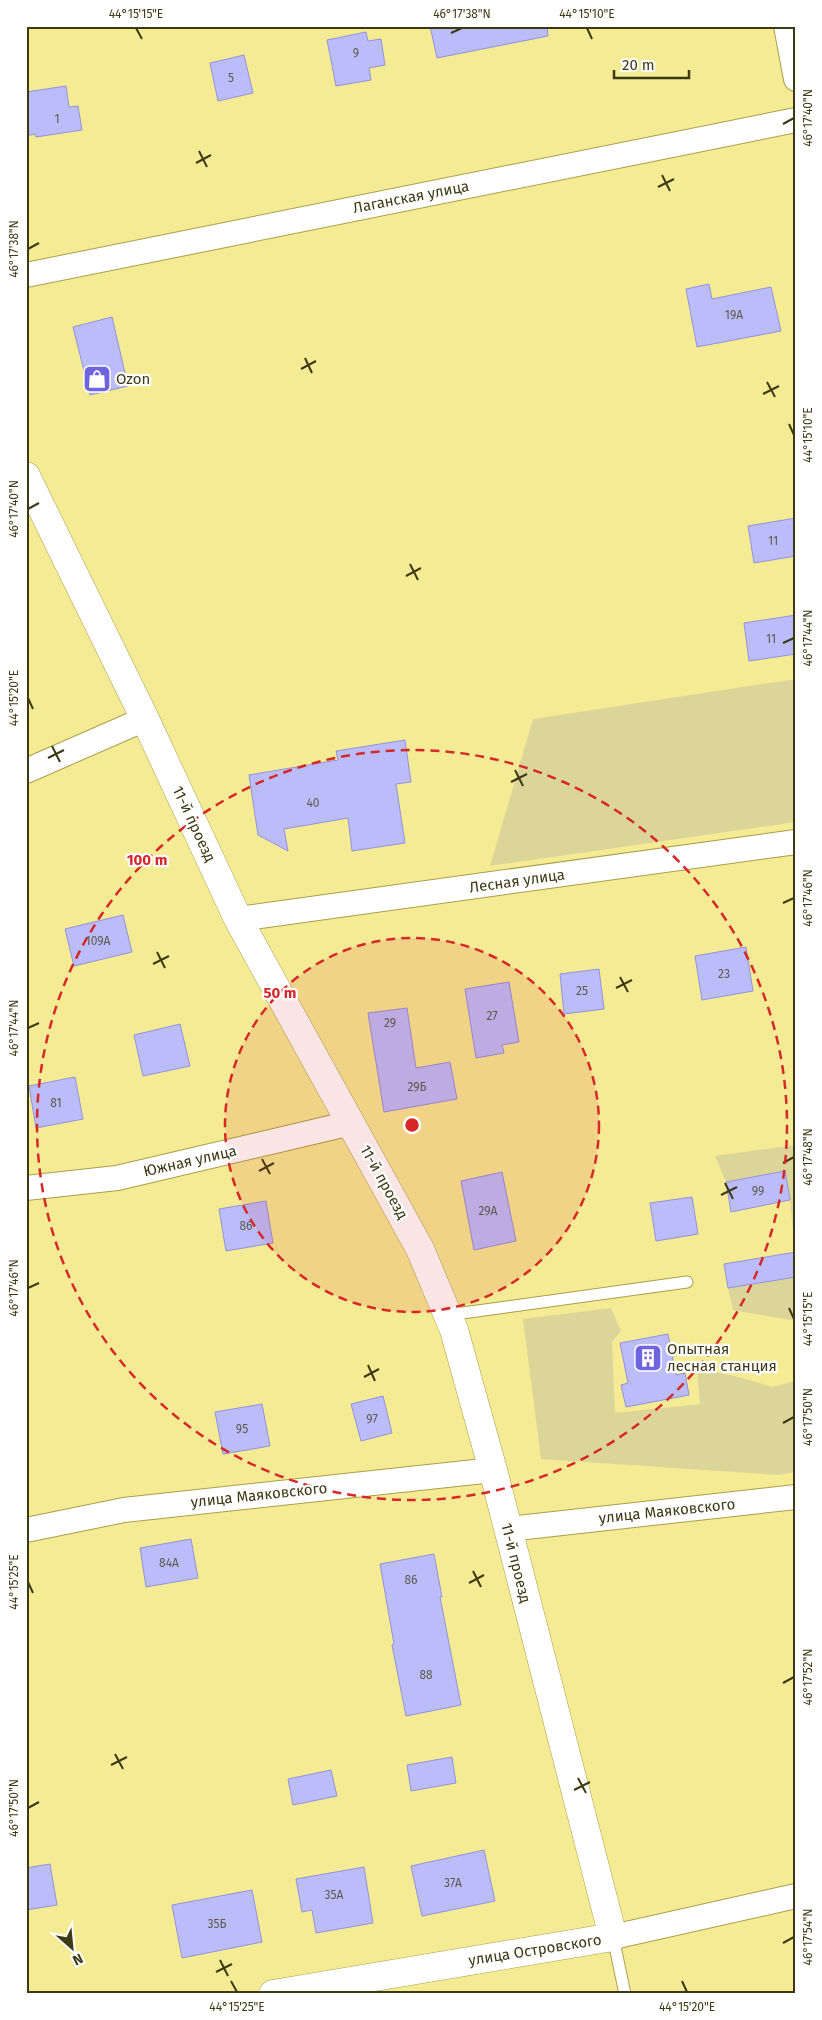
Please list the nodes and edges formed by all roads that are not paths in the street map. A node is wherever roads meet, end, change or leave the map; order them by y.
1 (786, 26) edge
2 (796, 79) edge
3 (796, 120) edge
4 (26, 275) edge
5 (26, 476) edge
6 (145, 719) junction
7 (26, 771) edge
8 (796, 842) edge
9 (238, 919) junction
10 (352, 1123) junction
11 (26, 1188) edge
12 (688, 1282) dead end
13 (448, 1315) junction
14 (493, 1470) junction
15 (796, 1497) edge
16 (508, 1529) junction
17 (26, 1530) edge
18 (796, 1896) edge
19 (613, 1937) junction
20 (273, 1994) edge
21 (625, 1994) edge

1 - 2 street
3 - 4 street, Лаганская улица
5 - 6 street, 11-й проезд
6 - 7 street
6 - 9 street, 11-й проезд
8 - 9 street, Лесная улица
9 - 10 street, 11-й проезд
10 - 11 street, Южная улица
10 - 13 street, 11-й проезд
12 - 13 lane
13 - 14 street, 11-й проезд
14 - 16 street, 11-й проезд
14 - 17 street, улица Маяковского
15 - 16 street, улица Маяковского
16 - 19 street, 11-й проезд
18 - 19 street, улица Островского
19 - 20 street, улица Островского
19 - 21 lane

